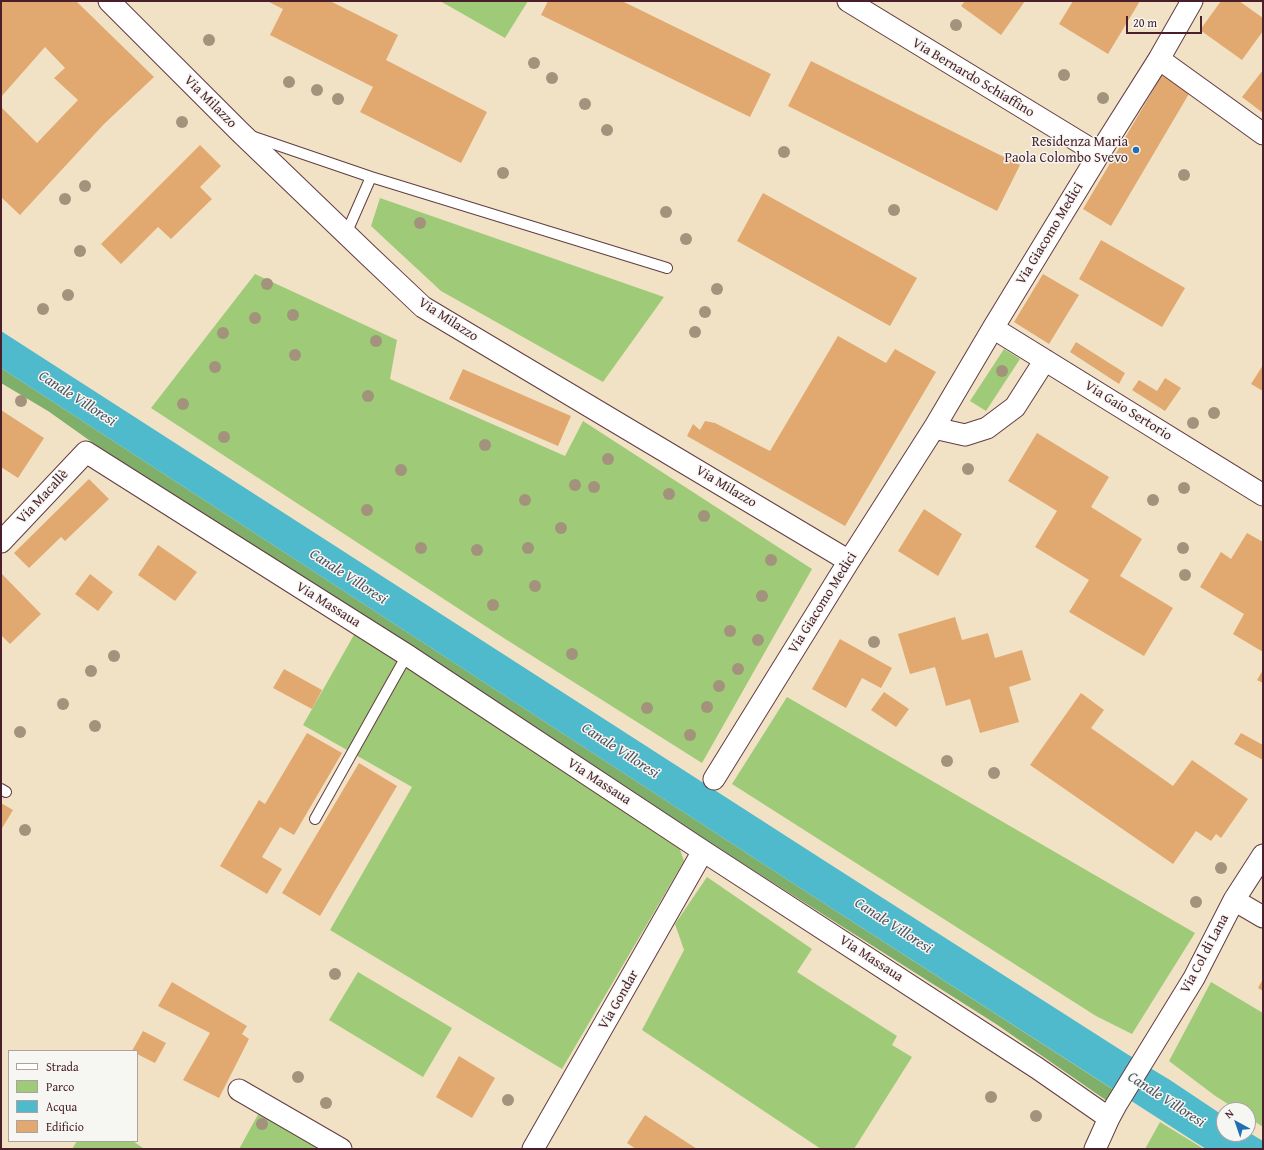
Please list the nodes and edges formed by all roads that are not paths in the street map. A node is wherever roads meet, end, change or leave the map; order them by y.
1 (109, 1) edge
2 (848, 1) edge
3 (1192, 1) edge
4 (1159, 59) junction
5 (240, 132) junction
6 (1263, 134) edge
7 (1099, 154) junction
8 (371, 177) junction
9 (346, 234) junction
10 (667, 268) dead end
11 (993, 328) junction
12 (1045, 360) junction
13 (934, 428) junction
14 (86, 452) joint
15 (1263, 495) edge
16 (1, 542) edge
17 (849, 561) junction
18 (407, 655) junction
19 (714, 780) dead end
20 (315, 819) dead end
21 (704, 851) junction
22 (1263, 855) edge
23 (1234, 900) junction
24 (1263, 917) edge
25 (239, 1090) dead end
26 (1113, 1111) junction
27 (341, 1149) edge
28 (533, 1149) edge
29 (1095, 1149) edge

1 - 5 street, Via Milazzo
2 - 7 street, Via Bernardo Schiaffino
3 - 4 street, Via Giacomo Medici
4 - 6 street
4 - 7 street, Via Giacomo Medici
5 - 8 lane
5 - 9 street, Via Milazzo
7 - 11 street, Via Giacomo Medici
8 - 9 lane
8 - 10 lane
9 - 17 street, Via Milazzo
11 - 12 street, Via Gaio Sertorio
11 - 13 street, Via Giacomo Medici
12 - 13 street
12 - 15 street, Via Gaio Sertorio
13 - 17 street, Via Giacomo Medici
14 - 16 street, Via Macallè
14 - 18 street, Via Massaua
17 - 19 street, Via Giacomo Medici
18 - 20 lane
18 - 21 street, Via Massaua
21 - 26 street, Via Massaua
21 - 28 street, Via Gondar
22 - 23 street, Via Col di Lana
23 - 24 street
23 - 26 street, Via Col di Lana
25 - 27 street
26 - 29 street, Via Col di Lana

